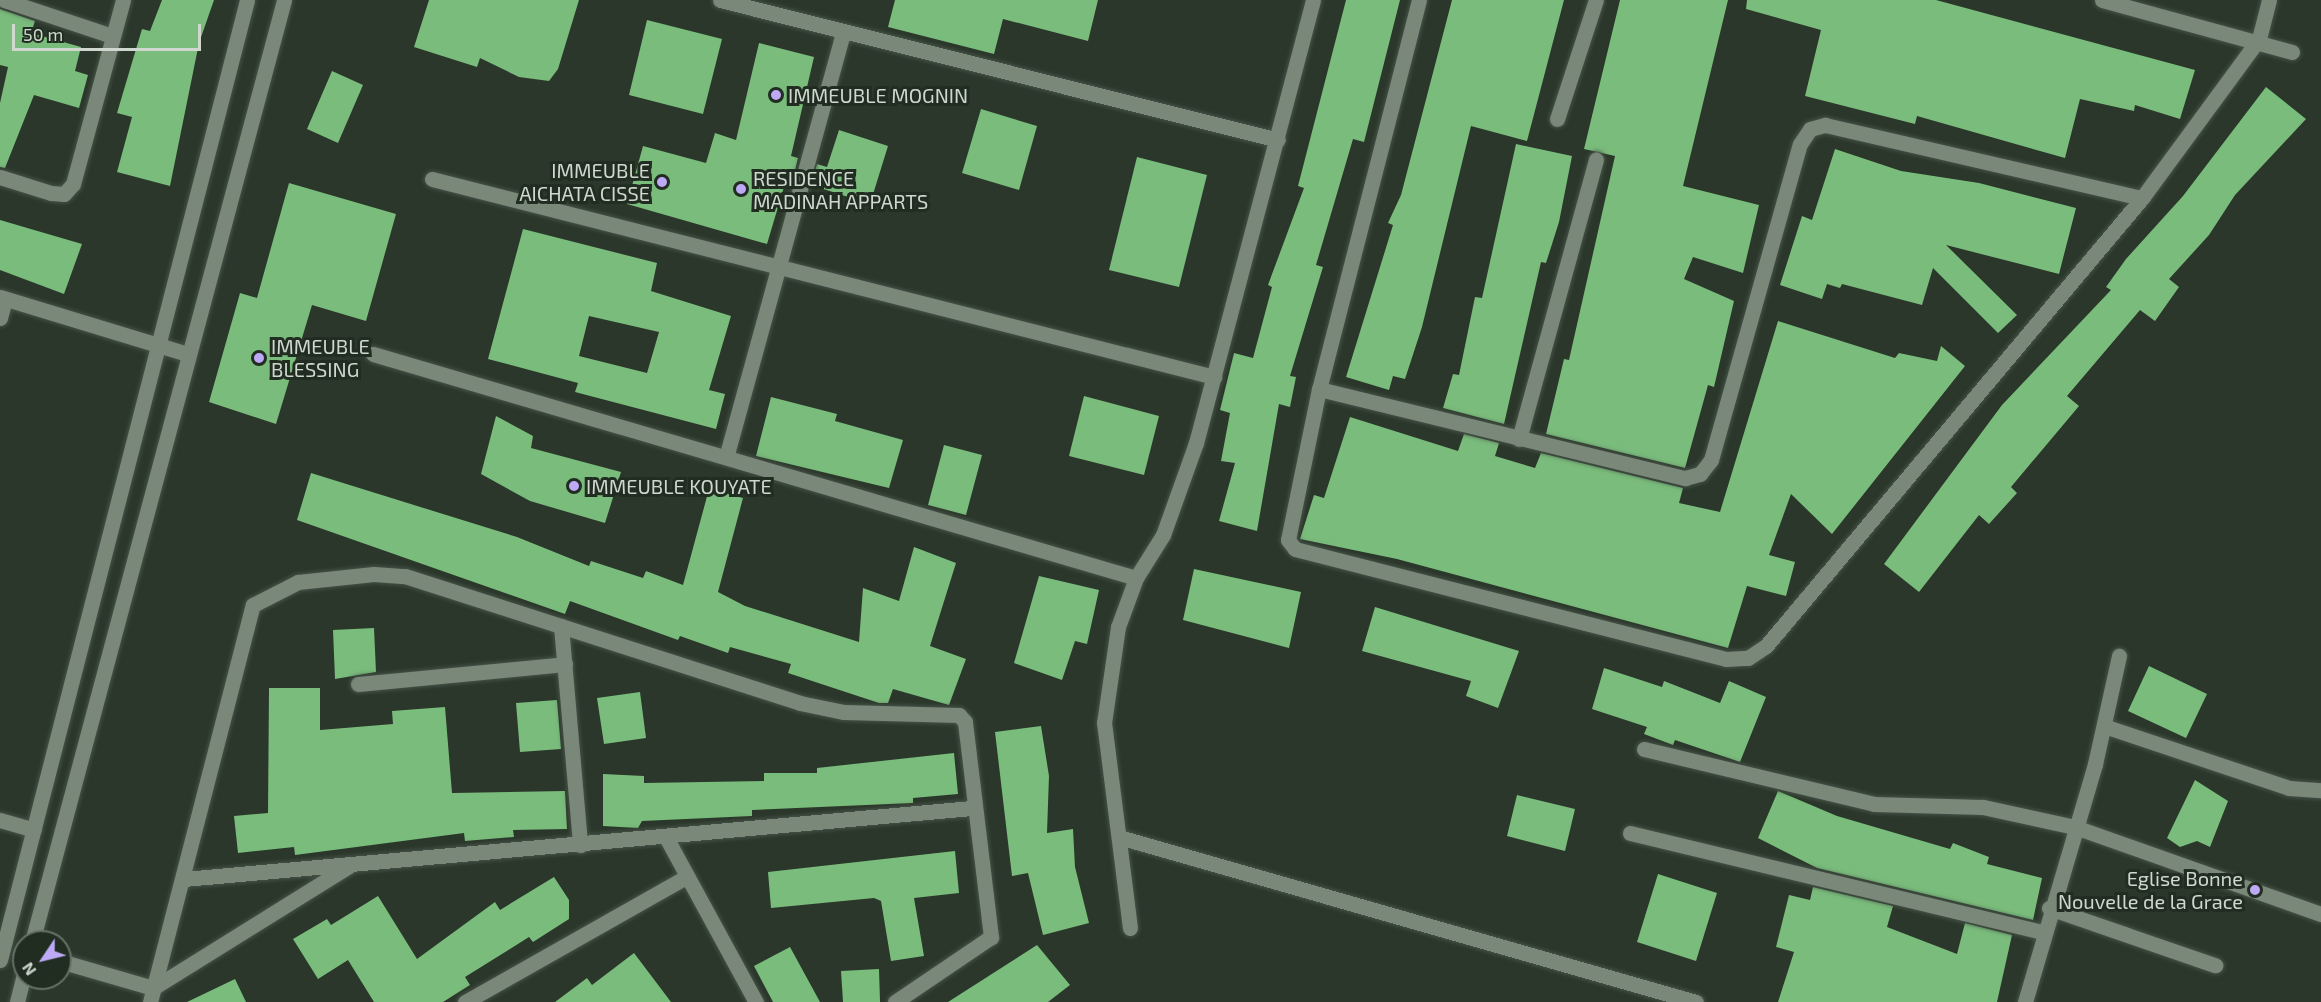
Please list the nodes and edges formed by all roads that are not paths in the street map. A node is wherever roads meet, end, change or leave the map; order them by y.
1 (4, 0) edge
2 (123, 0) edge
3 (247, 0) edge
4 (284, 0) edge
5 (720, 0) edge
6 (1313, 0) edge
7 (1419, 0) edge
8 (1596, 0) edge
9 (2102, 0) edge
10 (2269, 0) edge
11 (843, 32) junction
12 (112, 36) junction
13 (2259, 39) junction
14 (2292, 52) dead end
15 (1557, 119) dead end
16 (1278, 140) junction
17 (1596, 159) dead end
18 (0, 177) edge
19 (432, 179) dead end
20 (2142, 198) junction
21 (782, 264) junction
22 (3, 298) edge
23 (0, 318) edge
24 (158, 347) junction
25 (188, 354) junction
26 (373, 354) dead end
27 (1214, 377) junction
28 (1319, 389) junction
29 (1519, 439) junction
30 (727, 454) junction
31 (1136, 578) junction
32 (561, 626) junction
33 (2119, 656) dead end
34 (564, 664) junction
35 (358, 684) dead end
36 (2104, 726) junction
37 (1644, 749) dead end
38 (2321, 790) edge
39 (972, 808) junction
40 (0, 820) edge
41 (2075, 827) junction
42 (34, 830) junction
43 (1629, 833) dead end
44 (1119, 837) junction
45 (667, 839) junction
46 (580, 845) junction
47 (351, 865) junction
48 (686, 877) junction
49 (184, 879) junction
50 (2049, 908) junction
51 (2321, 914) edge
52 (1130, 928) dead end
53 (35, 930) edge
54 (2043, 932) junction
55 (0, 960) edge
56 (72, 965) edge
57 (2215, 965) dead end
58 (152, 995) edge
59 (465, 1002) edge
60 (756, 1002) edge
61 (895, 1002) edge
62 (1696, 1002) edge
63 (2025, 1002) edge

1 - 12 street
2 - 12 street
3 - 24 street
4 - 25 street
5 - 11 street
6 - 16 street
7 - 28 street
8 - 15 street
9 - 13 street
10 - 13 street
11 - 16 street
11 - 21 street
12 - 18 street
13 - 14 street
13 - 20 street
16 - 27 street
17 - 29 street
19 - 21 street
20 - 28 street
20 - 29 street
21 - 27 street
21 - 30 street
22 - 23 street
22 - 24 street
24 - 25 street
24 - 42 street
25 - 53 street
26 - 30 street
27 - 31 street
28 - 29 street
30 - 31 street
31 - 44 street
32 - 34 street
32 - 39 street
32 - 49 street
33 - 36 street
34 - 35 street
34 - 46 street
36 - 38 street
36 - 41 street
37 - 41 street
39 - 45 street
39 - 61 street
40 - 42 street
41 - 50 street
41 - 51 street
42 - 55 street
43 - 54 street
44 - 52 street
44 - 62 street
45 - 46 street
45 - 48 street
46 - 47 street
47 - 49 street
47 - 58 street
48 - 59 street
48 - 60 street
49 - 58 street
50 - 54 street
50 - 57 street
54 - 63 street
56 - 58 street

